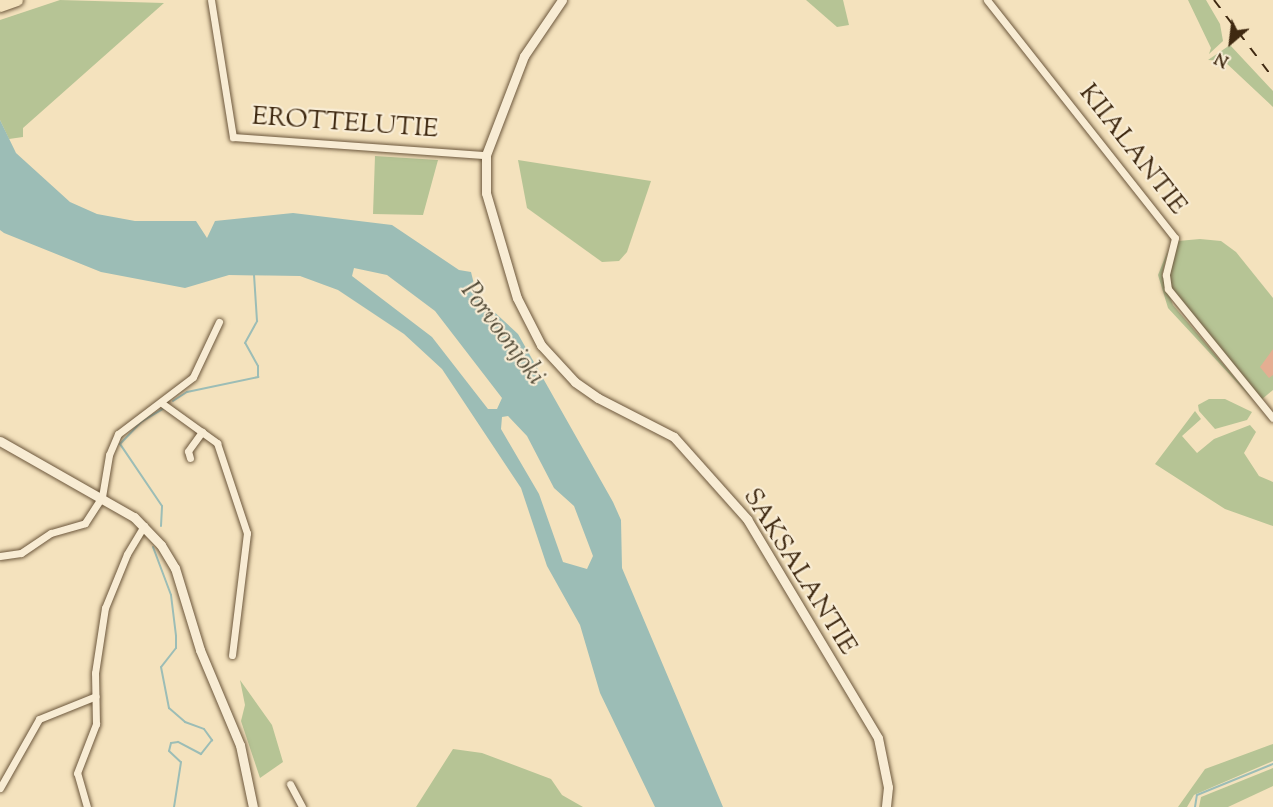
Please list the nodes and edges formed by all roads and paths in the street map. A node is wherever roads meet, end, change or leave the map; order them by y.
1 (16, 0) edge
2 (211, 0) edge
3 (562, 0) edge
4 (987, 0) edge
5 (0, 6) edge
6 (486, 155) junction
7 (219, 322) dead end
8 (163, 404) junction
9 (1273, 418) edge
10 (202, 432) junction
11 (0, 441) edge
12 (190, 458) dead end
13 (102, 497) junction
14 (144, 526) junction
15 (0, 556) edge
16 (232, 655) dead end
17 (96, 696) junction
18 (290, 784) dead end
19 (0, 788) edge
20 (87, 807) edge
21 (253, 807) edge
22 (302, 807) edge
23 (886, 807) edge

1 - 5 highway
2 - 6 street, EROTTELUTIE
3 - 6 street, SAKSALANTIE
4 - 9 street, KIIALANTIE
6 - 23 street, SAKSALANTIE
7 - 8 street
8 - 10 street
8 - 13 street
10 - 12 street
10 - 16 street
11 - 13 street
13 - 14 street
13 - 15 street
14 - 17 street
14 - 21 street
17 - 19 street
17 - 20 street
18 - 22 street

